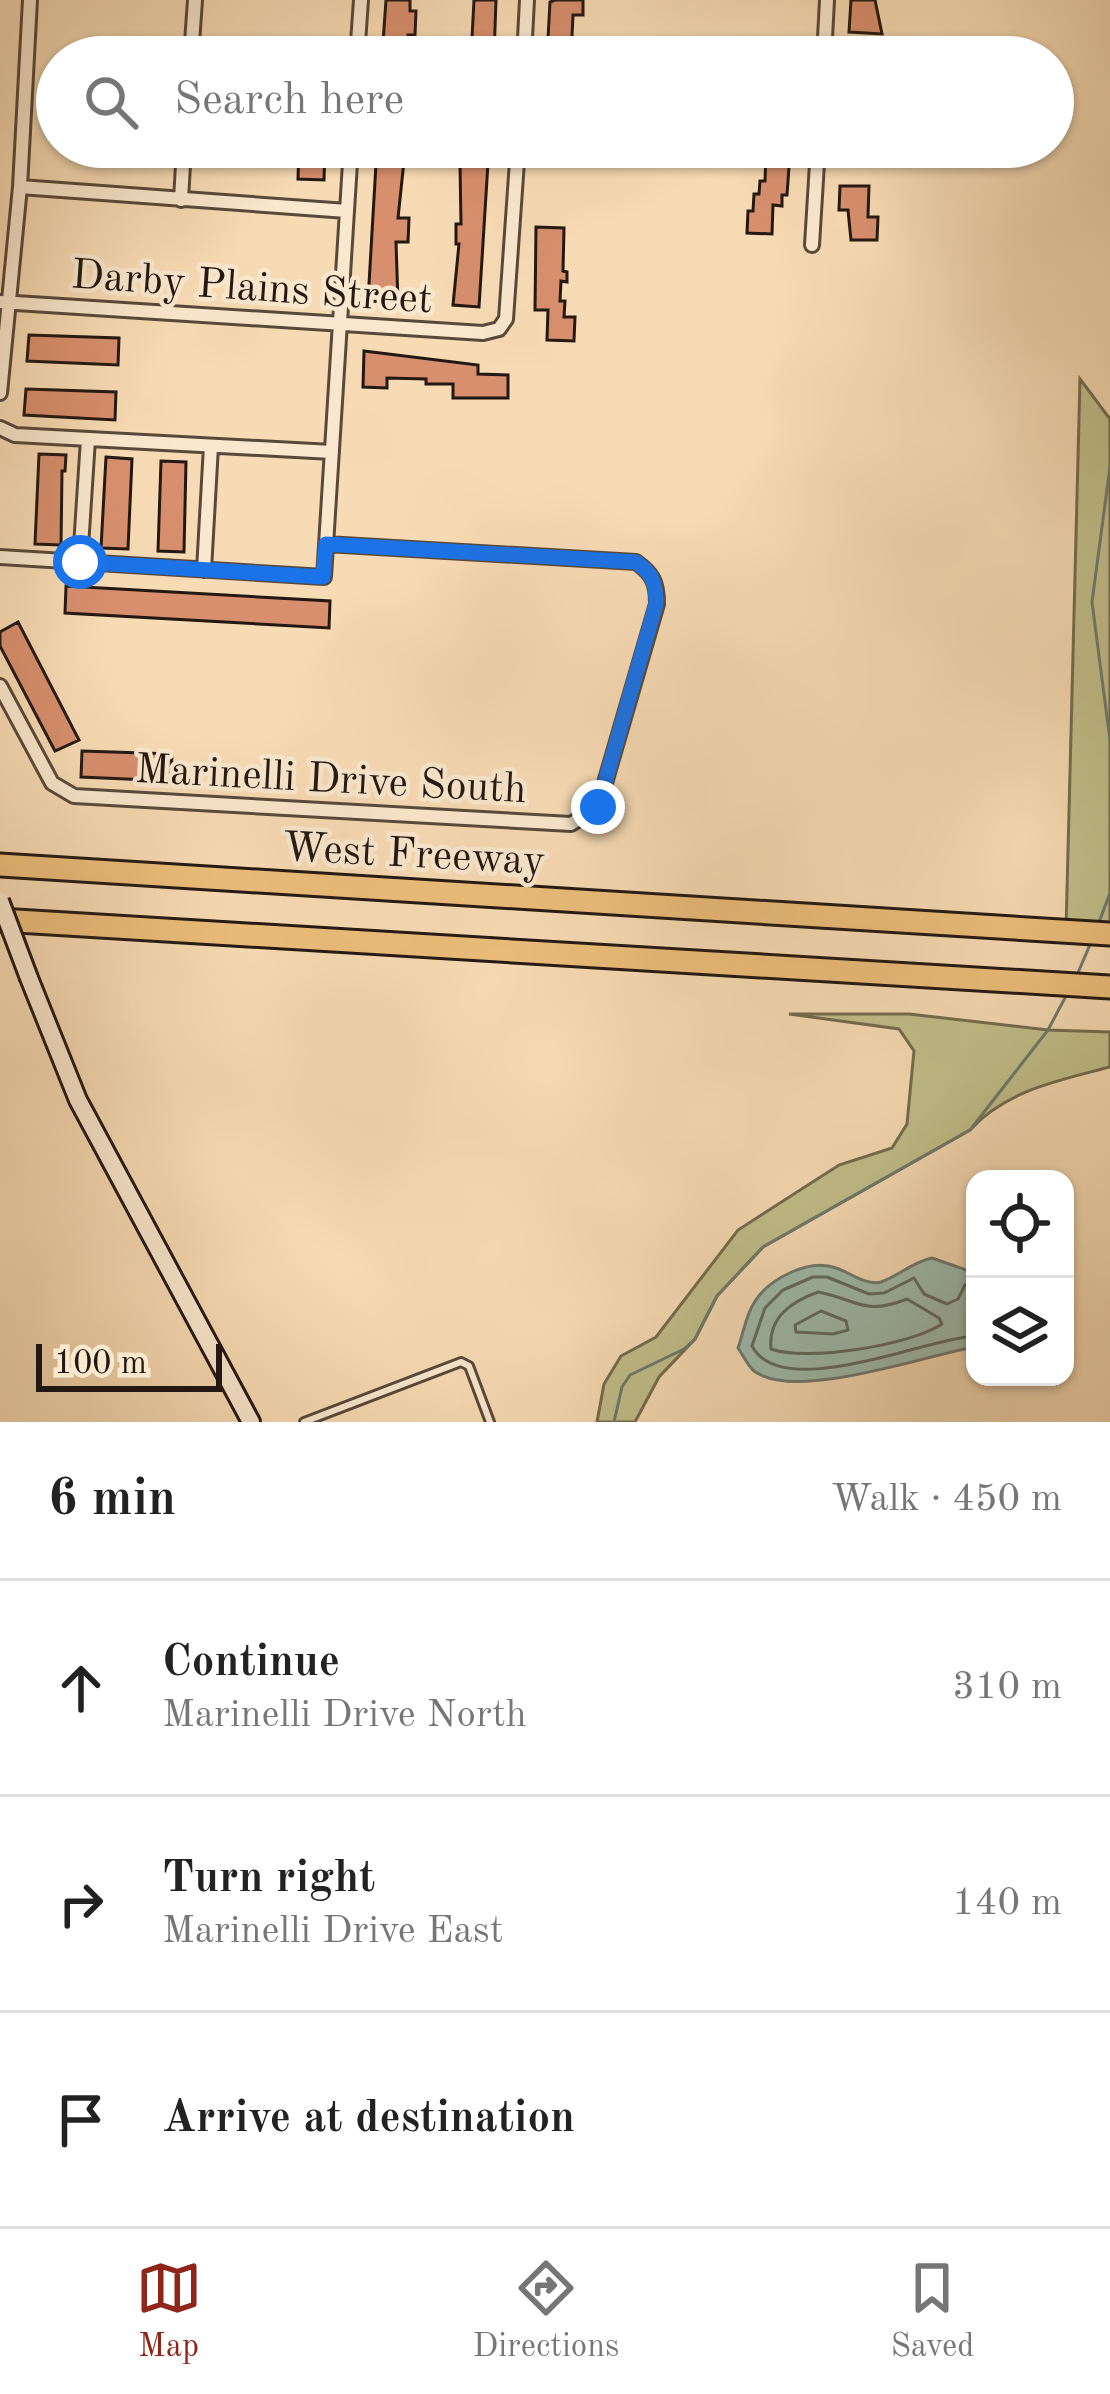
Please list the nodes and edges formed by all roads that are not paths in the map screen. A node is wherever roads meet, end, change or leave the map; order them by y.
1 (30, 0) edge
2 (195, 0) edge
3 (361, 0) edge
4 (527, 0) edge
5 (827, 0) edge
6 (192, 36) edge
7 (358, 36) edge
8 (525, 36) edge
9 (825, 36) edge
10 (183, 168) edge
11 (350, 168) edge
12 (517, 168) edge
13 (817, 168) edge
14 (20, 187) junction
15 (181, 200) junction
16 (347, 211) junction
17 (812, 245) dead end
18 (5, 303) edge
19 (340, 322) junction
20 (0, 393) edge
21 (0, 428) edge
22 (88, 439) junction
23 (211, 446) junction
24 (332, 452) junction
25 (326, 544) junction
26 (0, 557) edge
27 (80, 562) junction
28 (204, 570) junction
29 (0, 686) edge
30 (0, 865) edge
31 (0, 901) edge
32 (0, 920) edge
33 (1110, 934) edge
34 (1100, 987) edge
35 (251, 1422) edge
36 (304, 1422) edge
37 (490, 1422) edge

1 - 14 street
2 - 6 street
3 - 7 street
4 - 8 street
5 - 9 street
10 - 15 street
11 - 16 street
12 - 19 street, Darby Plains Street
13 - 17 street
14 - 15 street
14 - 18 street
15 - 16 street
16 - 19 street
18 - 19 street, Darby Plains Street
18 - 20 street
19 - 24 street
21 - 22 street
22 - 23 street
22 - 27 street
23 - 24 street
23 - 28 street
24 - 25 street
25 - 28 street
25 - 29 street, Marinelli Drive South
26 - 27 street
27 - 28 street
30 - 33 highway, West Freeway
31 - 35 main road, bridge
32 - 34 highway
36 - 37 lane

